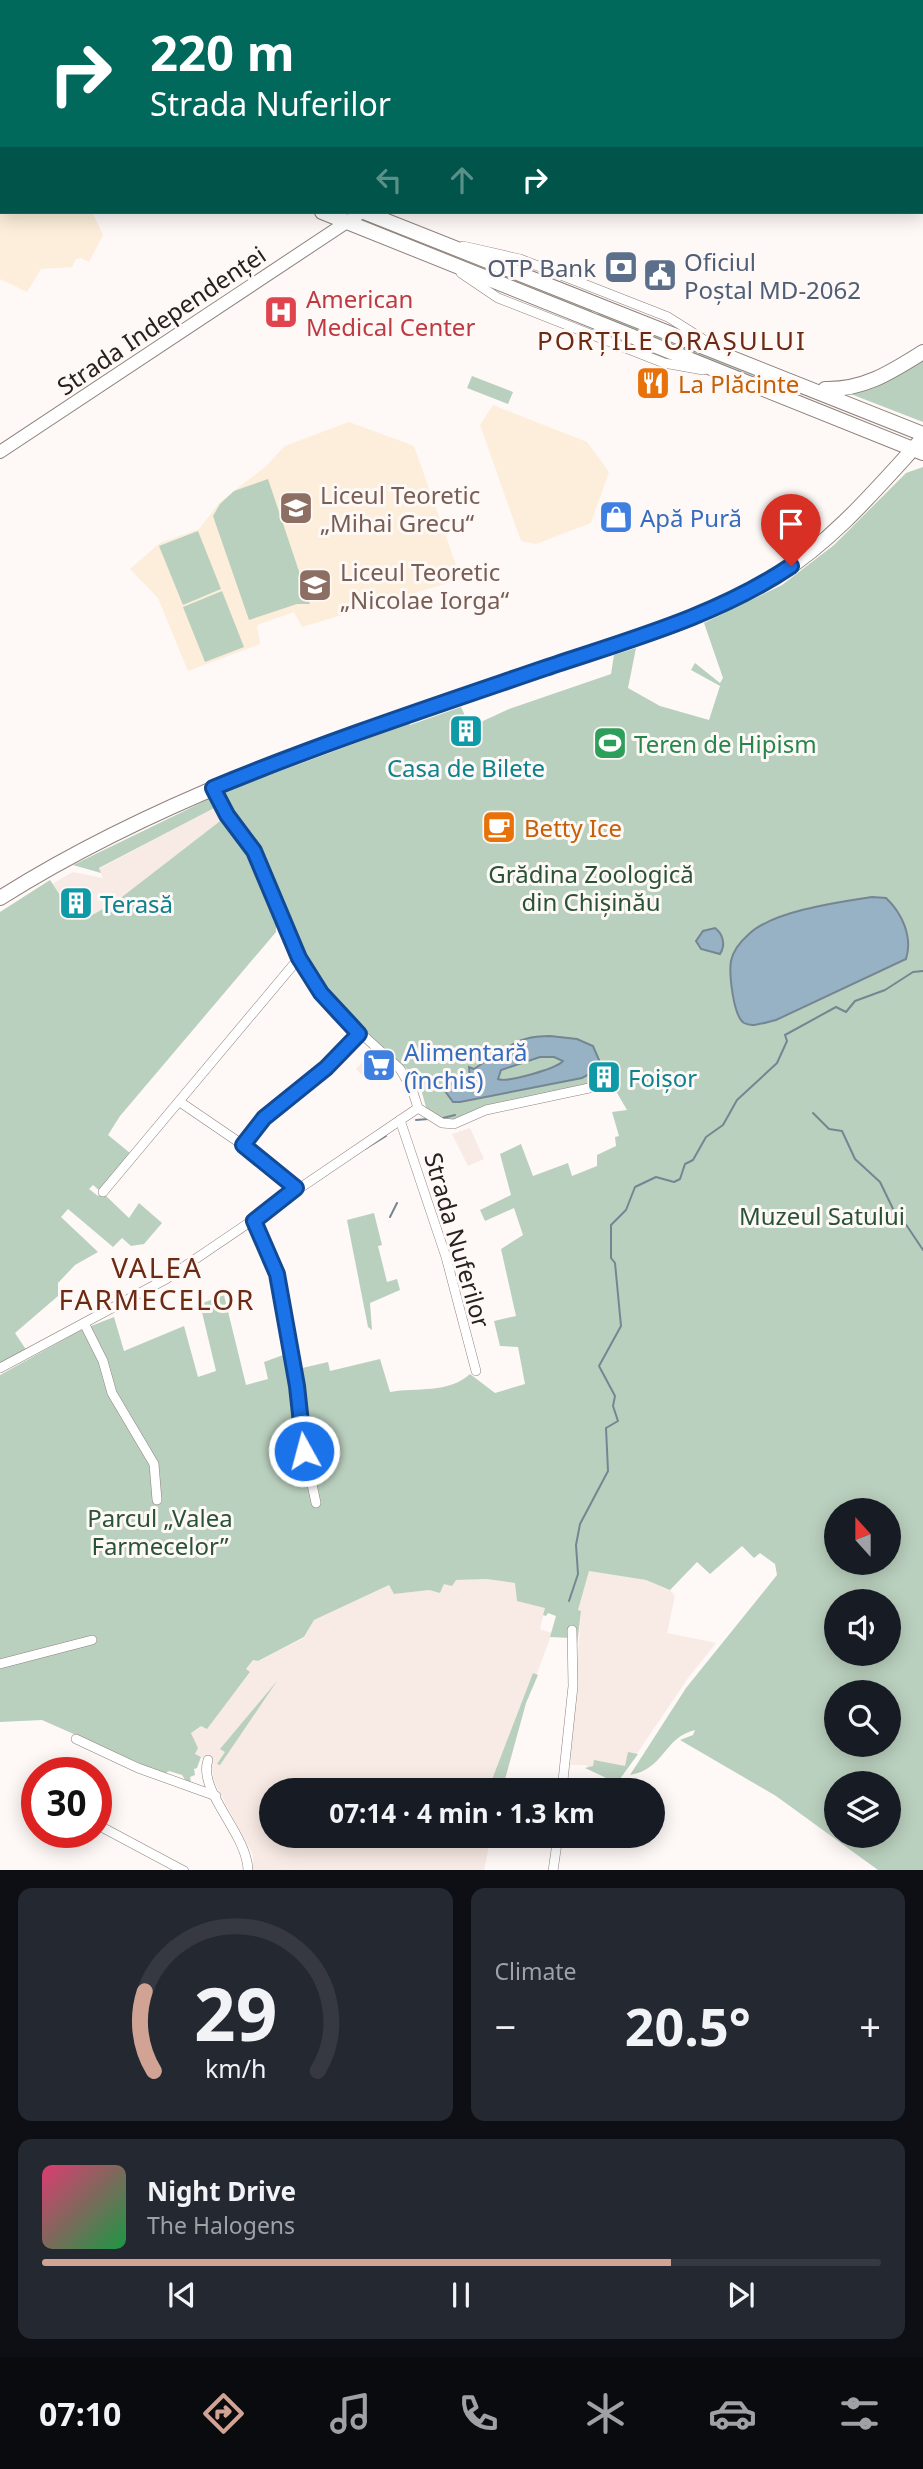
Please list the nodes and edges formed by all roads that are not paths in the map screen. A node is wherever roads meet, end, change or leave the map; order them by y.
1 (327, 214) edge
2 (360, 214) edge
3 (368, 214) edge
4 (346, 222) junction
5 (923, 352) edge
6 (816, 389) junction
7 (806, 405) junction
8 (920, 443) edge
9 (0, 452) edge
10 (213, 788) junction
11 (0, 898) edge
12 (299, 958) junction
13 (359, 1034) junction
14 (608, 1084) dead end
15 (180, 1102) junction
16 (418, 1108) junction
17 (400, 1120) junction
18 (243, 1145) junction
19 (296, 1188) junction
20 (103, 1192) dead end
21 (254, 1221) junction
22 (84, 1323) junction
23 (0, 1368) edge
24 (476, 1371) dead end
25 (157, 1500) dead end
26 (316, 1503) dead end
27 (572, 1630) dead end
28 (92, 1640) dead end
29 (0, 1664) edge
30 (76, 1739) dead end
31 (208, 1760) dead end
32 (563, 1778) edge
33 (216, 1796) junction
34 (112, 1833) edge
35 (556, 1848) edge
36 (182, 1870) edge
37 (248, 1870) edge
38 (553, 1870) edge

1 - 4 main road
2 - 4 main road, Strada Independenței
3 - 6 main road
4 - 7 main road
4 - 9 main road, Strada Independenței
5 - 6 main road
6 - 7 main road
6 - 8 main road
7 - 8 main road
8 - 10 main road
10 - 11 main road
10 - 12 street
12 - 13 street
12 - 15 street
13 - 16 street
13 - 18 street
14 - 16 street, Strada Nuferilor
15 - 18 street
15 - 20 street
16 - 17 street
17 - 19 street
17 - 24 street, Strada Nuferilor
18 - 19 street
19 - 21 street
21 - 22 street
21 - 26 street
22 - 23 street
22 - 25 street
27 - 32 street
28 - 29 street
30 - 33 street
31 - 33 street
33 - 37 street
34 - 36 street
35 - 38 street

